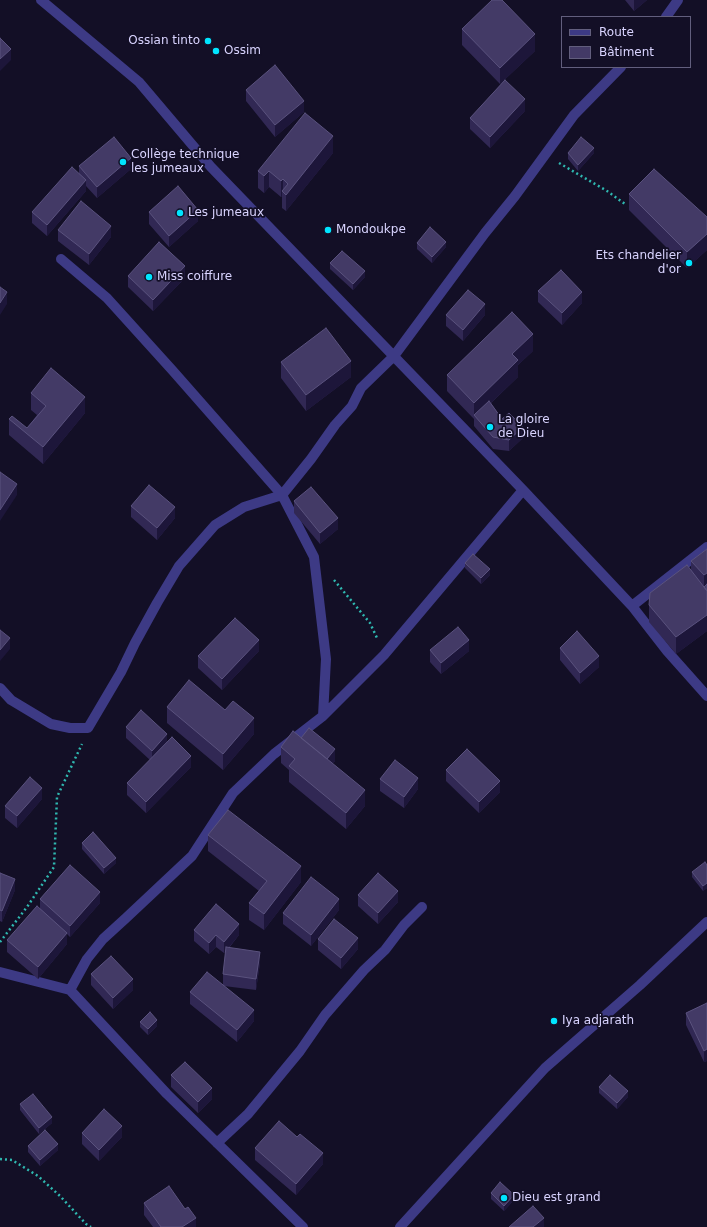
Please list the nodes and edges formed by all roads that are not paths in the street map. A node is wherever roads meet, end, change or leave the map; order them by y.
1 (41, 0) edge
2 (678, 0) edge
3 (667, 16) edge
4 (620, 68) edge
5 (61, 259) dead end
6 (394, 356) junction
7 (523, 490) junction
8 (282, 495) junction
9 (707, 547) edge
10 (632, 606) junction
11 (0, 688) edge
12 (707, 696) edge
13 (323, 716) junction
14 (422, 907) dead end
15 (707, 922) edge
16 (0, 972) edge
17 (70, 990) junction
18 (217, 1143) junction
19 (303, 1227) edge
20 (400, 1227) edge

1 - 6 street
2 - 3 street
4 - 6 street
5 - 8 street
6 - 7 street
6 - 8 street
7 - 10 street
7 - 13 street
8 - 11 street
8 - 13 street
9 - 10 street
10 - 12 street
13 - 17 street
14 - 18 street
15 - 20 street
16 - 17 street
17 - 18 street
18 - 19 street

